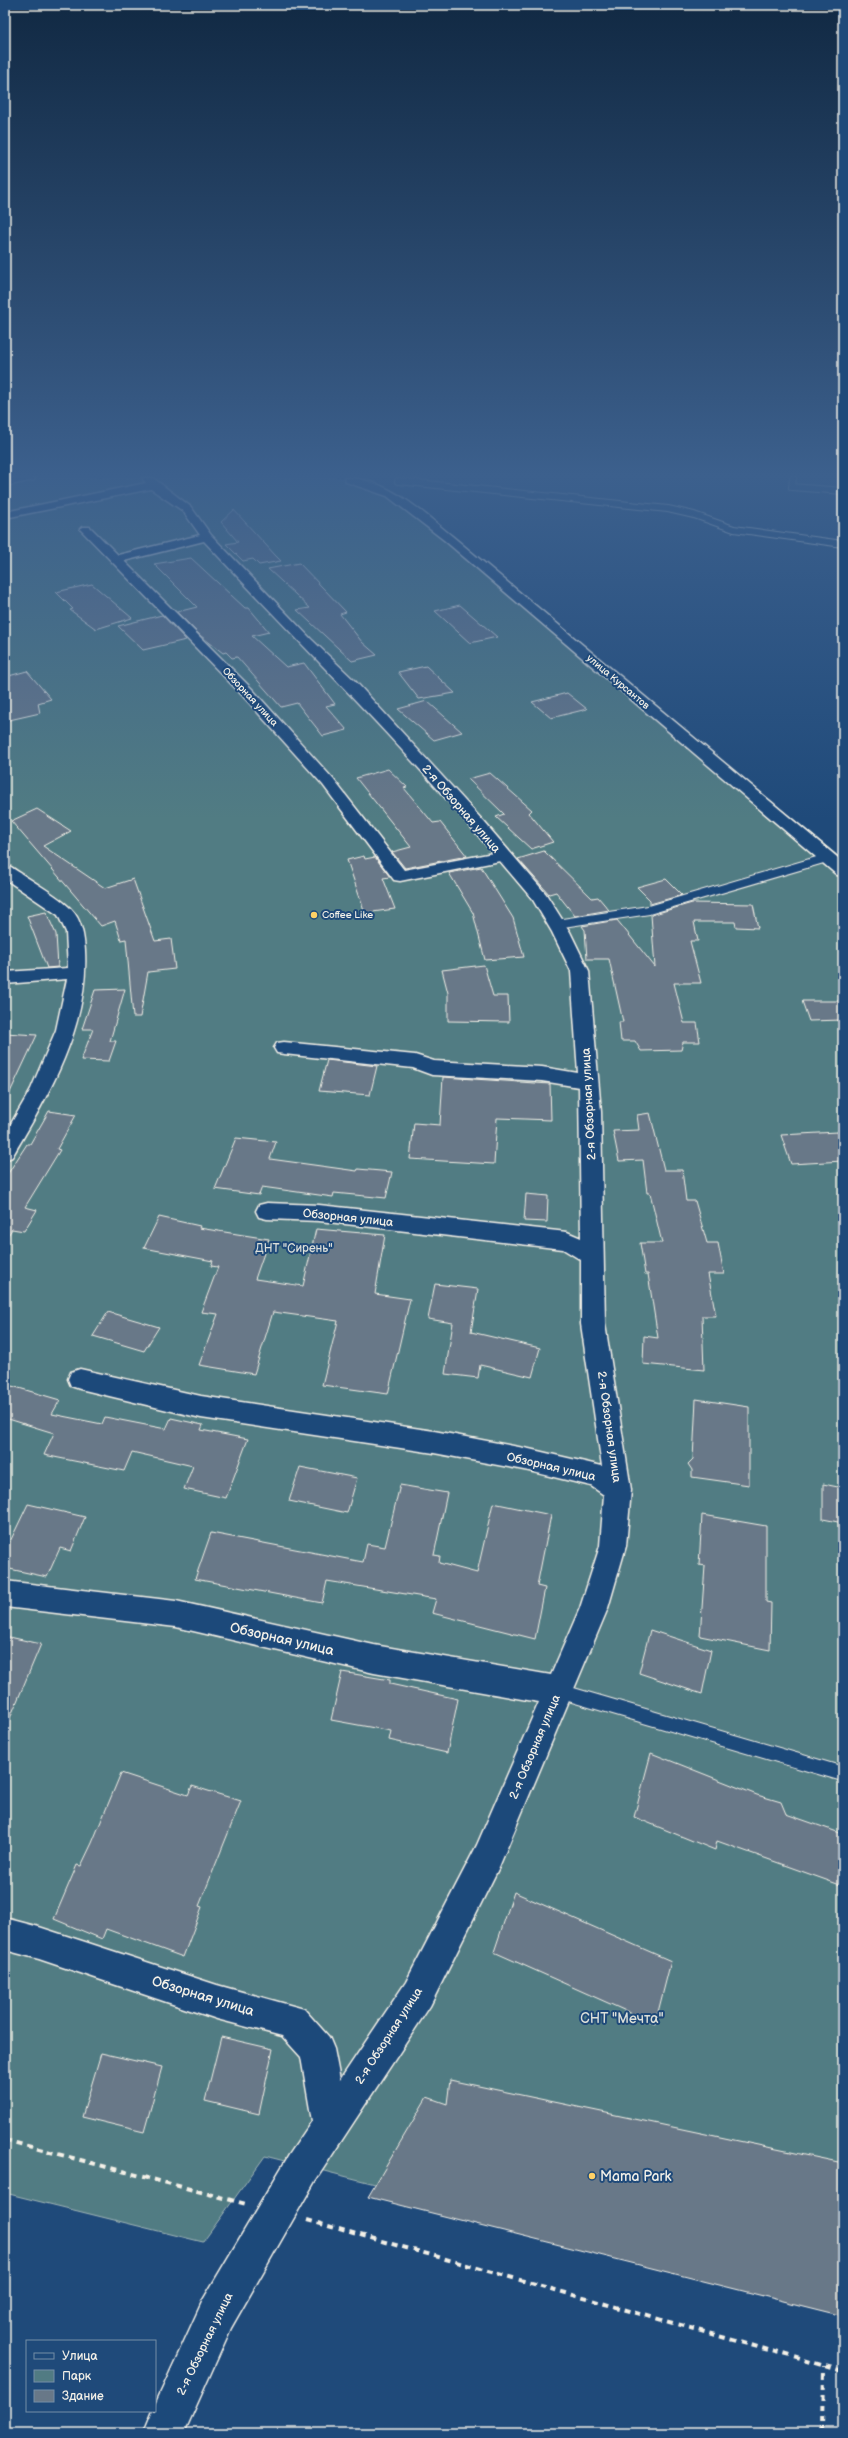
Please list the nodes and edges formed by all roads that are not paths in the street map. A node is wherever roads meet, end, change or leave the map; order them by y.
1 (148, 592) edge
2 (259, 592) edge
3 (512, 592) edge
4 (502, 856) junction
5 (827, 858) junction
6 (5, 870) edge
7 (843, 871) edge
8 (556, 924) junction
9 (77, 973) junction
10 (5, 978) edge
11 (284, 1048) dead end
12 (589, 1082) junction
13 (5, 1152) edge
14 (267, 1211) dead end
15 (593, 1256) junction
16 (80, 1379) dead end
17 (618, 1490) junction
18 (5, 1594) edge
19 (559, 1691) junction
20 (843, 1774) edge
21 (5, 1934) edge
22 (331, 2125) junction
23 (163, 2433) edge

1 - 4 street, Обзорная улица
2 - 4 street, 2-я Обзорная улица
3 - 5 street, улица Курсантов
4 - 8 street, 2-я Обзорная улица
5 - 7 street, улица Курсантов
5 - 8 lane
6 - 9 street
8 - 12 street, 2-я Обзорная улица
9 - 10 street
9 - 13 street
11 - 12 street
12 - 15 street, 2-я Обзорная улица
14 - 15 street, Обзорная улица
15 - 17 street, 2-я Обзорная улица
16 - 17 street, Обзорная улица
17 - 19 street, 2-я Обзорная улица
18 - 19 street, Обзорная улица
19 - 20 lane
19 - 22 street, 2-я Обзорная улица
21 - 22 street, Обзорная улица
22 - 23 street, 2-я Обзорная улица

